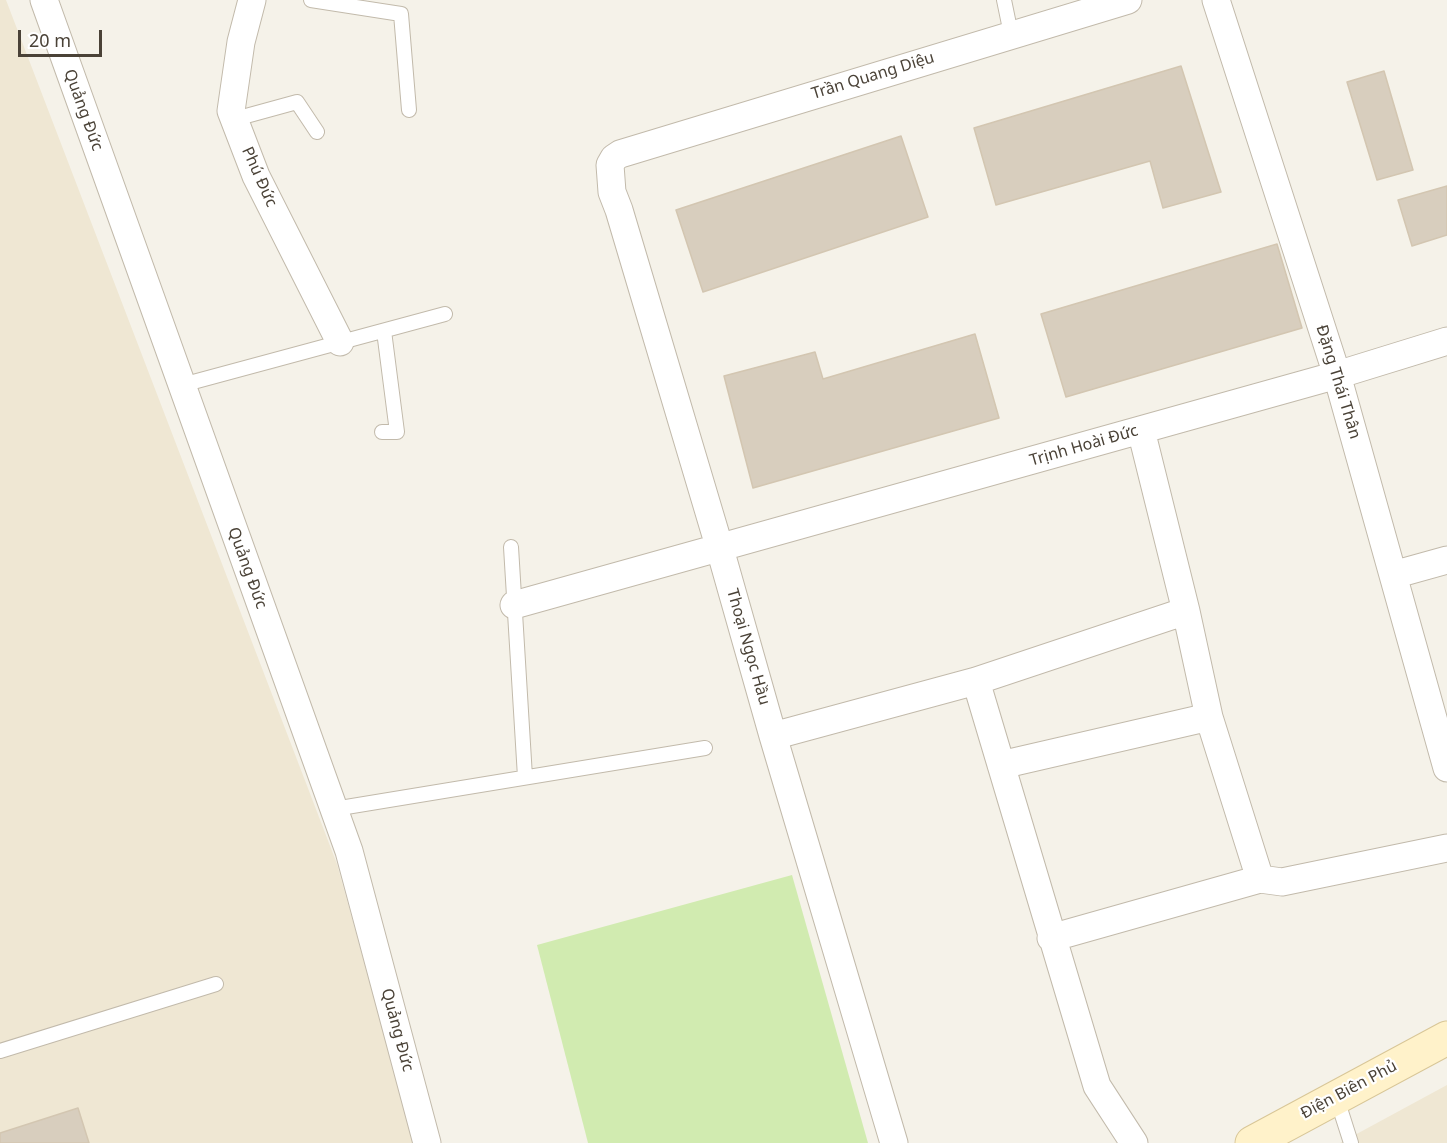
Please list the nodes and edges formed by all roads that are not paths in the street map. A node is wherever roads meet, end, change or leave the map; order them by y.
1 (44, 0) edge
2 (252, 0) edge
3 (311, 0) edge
4 (1004, 0) edge
5 (1128, 0) edge
6 (1216, 0) edge
7 (1011, 34) junction
8 (409, 110) dead end
9 (235, 119) junction
10 (317, 132) dead end
11 (620, 154) joint
12 (445, 314) dead end
13 (384, 331) junction
14 (1447, 341) edge
15 (340, 342) junction
16 (1337, 375) junction
17 (182, 385) junction
18 (1141, 430) junction
19 (382, 432) dead end
20 (511, 547) dead end
21 (720, 549) junction
22 (1447, 560) edge
23 (1393, 575) junction
24 (514, 605) junction
25 (1186, 611) junction
26 (976, 681) junction
27 (1209, 717) junction
28 (773, 736) junction
29 (705, 748) dead end
30 (1001, 765) junction
31 (1447, 768) edge
32 (525, 777) junction
33 (334, 809) junction
34 (1447, 848) edge
35 (1260, 879) junction
36 (1052, 938) junction
37 (216, 984) dead end
38 (1447, 1038) edge
39 (0, 1051) edge
40 (1336, 1096) junction
41 (427, 1143) edge
42 (894, 1143) edge
43 (1134, 1143) edge
44 (1252, 1143) edge
45 (1351, 1143) edge

1 - 17 street, Quảng Đức
2 - 9 street, Phú Đức
3 - 8 lane
4 - 7 lane
5 - 7 street, Trần Quang Diệu
6 - 16 street, Đặng Thái Thân
7 - 11 street, Trần Quang Diệu
9 - 10 lane
9 - 15 street, Phú Đức
11 - 21 street, Thoại Ngọc Hầu
12 - 13 lane
13 - 15 lane
13 - 19 lane
14 - 16 street, Trịnh Hoài Đức
15 - 17 lane
16 - 18 street, Trịnh Hoài Đức
16 - 23 street, Đặng Thái Thân
17 - 33 street, Quảng Đức
18 - 21 street, Trịnh Hoài Đức
18 - 25 street
20 - 24 lane
21 - 24 street, Trịnh Hoài Đức
21 - 28 street, Thoại Ngọc Hầu
22 - 23 street
23 - 31 street, Đặng Thái Thân
24 - 32 lane
25 - 26 street
25 - 27 street
26 - 28 street
26 - 30 street
27 - 30 street
27 - 35 street
28 - 42 street, Thoại Ngọc Hầu
29 - 32 lane
30 - 36 street
32 - 33 lane
33 - 41 street, Quảng Đức
34 - 35 street
35 - 36 street
36 - 43 street
37 - 39 lane
38 - 40 street, Điện Biên Phủ
40 - 44 street, Điện Biên Phủ
40 - 45 lane

